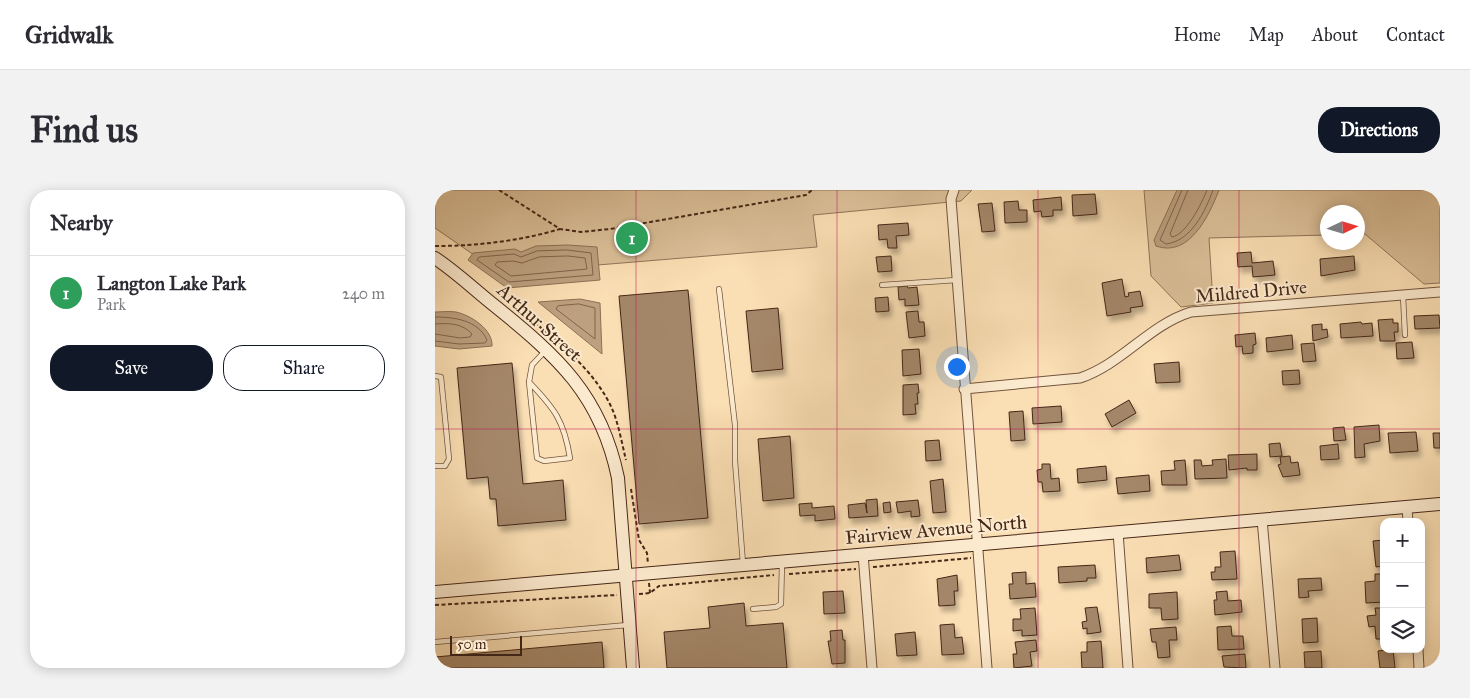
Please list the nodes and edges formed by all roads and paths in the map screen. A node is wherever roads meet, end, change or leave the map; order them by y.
1 (499, 190) edge
2 (812, 190) edge
3 (954, 190) edge
4 (560, 229) junction
5 (435, 246) edge
6 (435, 258) edge
7 (957, 280) junction
8 (882, 285) dead end
9 (719, 289) dead end
10 (1440, 292) edge
11 (1403, 294) junction
12 (1405, 334) dead end
13 (547, 349) junction
14 (435, 376) edge
15 (529, 382) junction
16 (965, 389) junction
17 (435, 466) edge
18 (1440, 504) edge
19 (1407, 507) junction
20 (1408, 518) edge
21 (1262, 519) junction
22 (1118, 532) junction
23 (977, 551) junction
24 (863, 554) junction
25 (743, 565) junction
26 (782, 568) junction
27 (864, 568) junction
28 (625, 575) junction
29 (435, 592) edge
30 (650, 592) dead end
31 (608, 596) dead end
32 (435, 605) edge
33 (753, 609) dead end
34 (629, 624) junction
35 (435, 642) edge
36 (1418, 653) edge
37 (633, 668) edge
38 (872, 668) edge
39 (987, 668) edge
40 (1128, 668) edge
41 (1275, 668) edge
42 (1419, 668) edge

1 - 4 path
2 - 4 path
3 - 7 street
4 - 5 path
6 - 13 street, Arthur Street
7 - 8 lane
7 - 16 street
9 - 25 lane
10 - 11 street, Mildred Drive
11 - 12 lane
11 - 16 street, Mildred Drive
13 - 15 lane
13 - 28 street, Arthur Street
14 - 17 lane
15 - 15 lane
16 - 23 street
18 - 19 street, Fairview Avenue North
19 - 20 street
19 - 21 street, Fairview Avenue North
21 - 22 street, Fairview Avenue North
21 - 41 street
22 - 23 street, Fairview Avenue North
22 - 40 street
23 - 24 street, Fairview Avenue North
23 - 27 path
23 - 39 street
24 - 26 street, Fairview Avenue North
24 - 27 street
25 - 26 street, Fairview Avenue North
25 - 28 street, Fairview Avenue North
26 - 27 path
26 - 30 path
26 - 33 lane
27 - 38 street
28 - 29 street, Fairview Avenue North
28 - 34 street, Arthur Street
31 - 32 path
34 - 35 lane
34 - 37 street, Arthur Street
36 - 42 street

